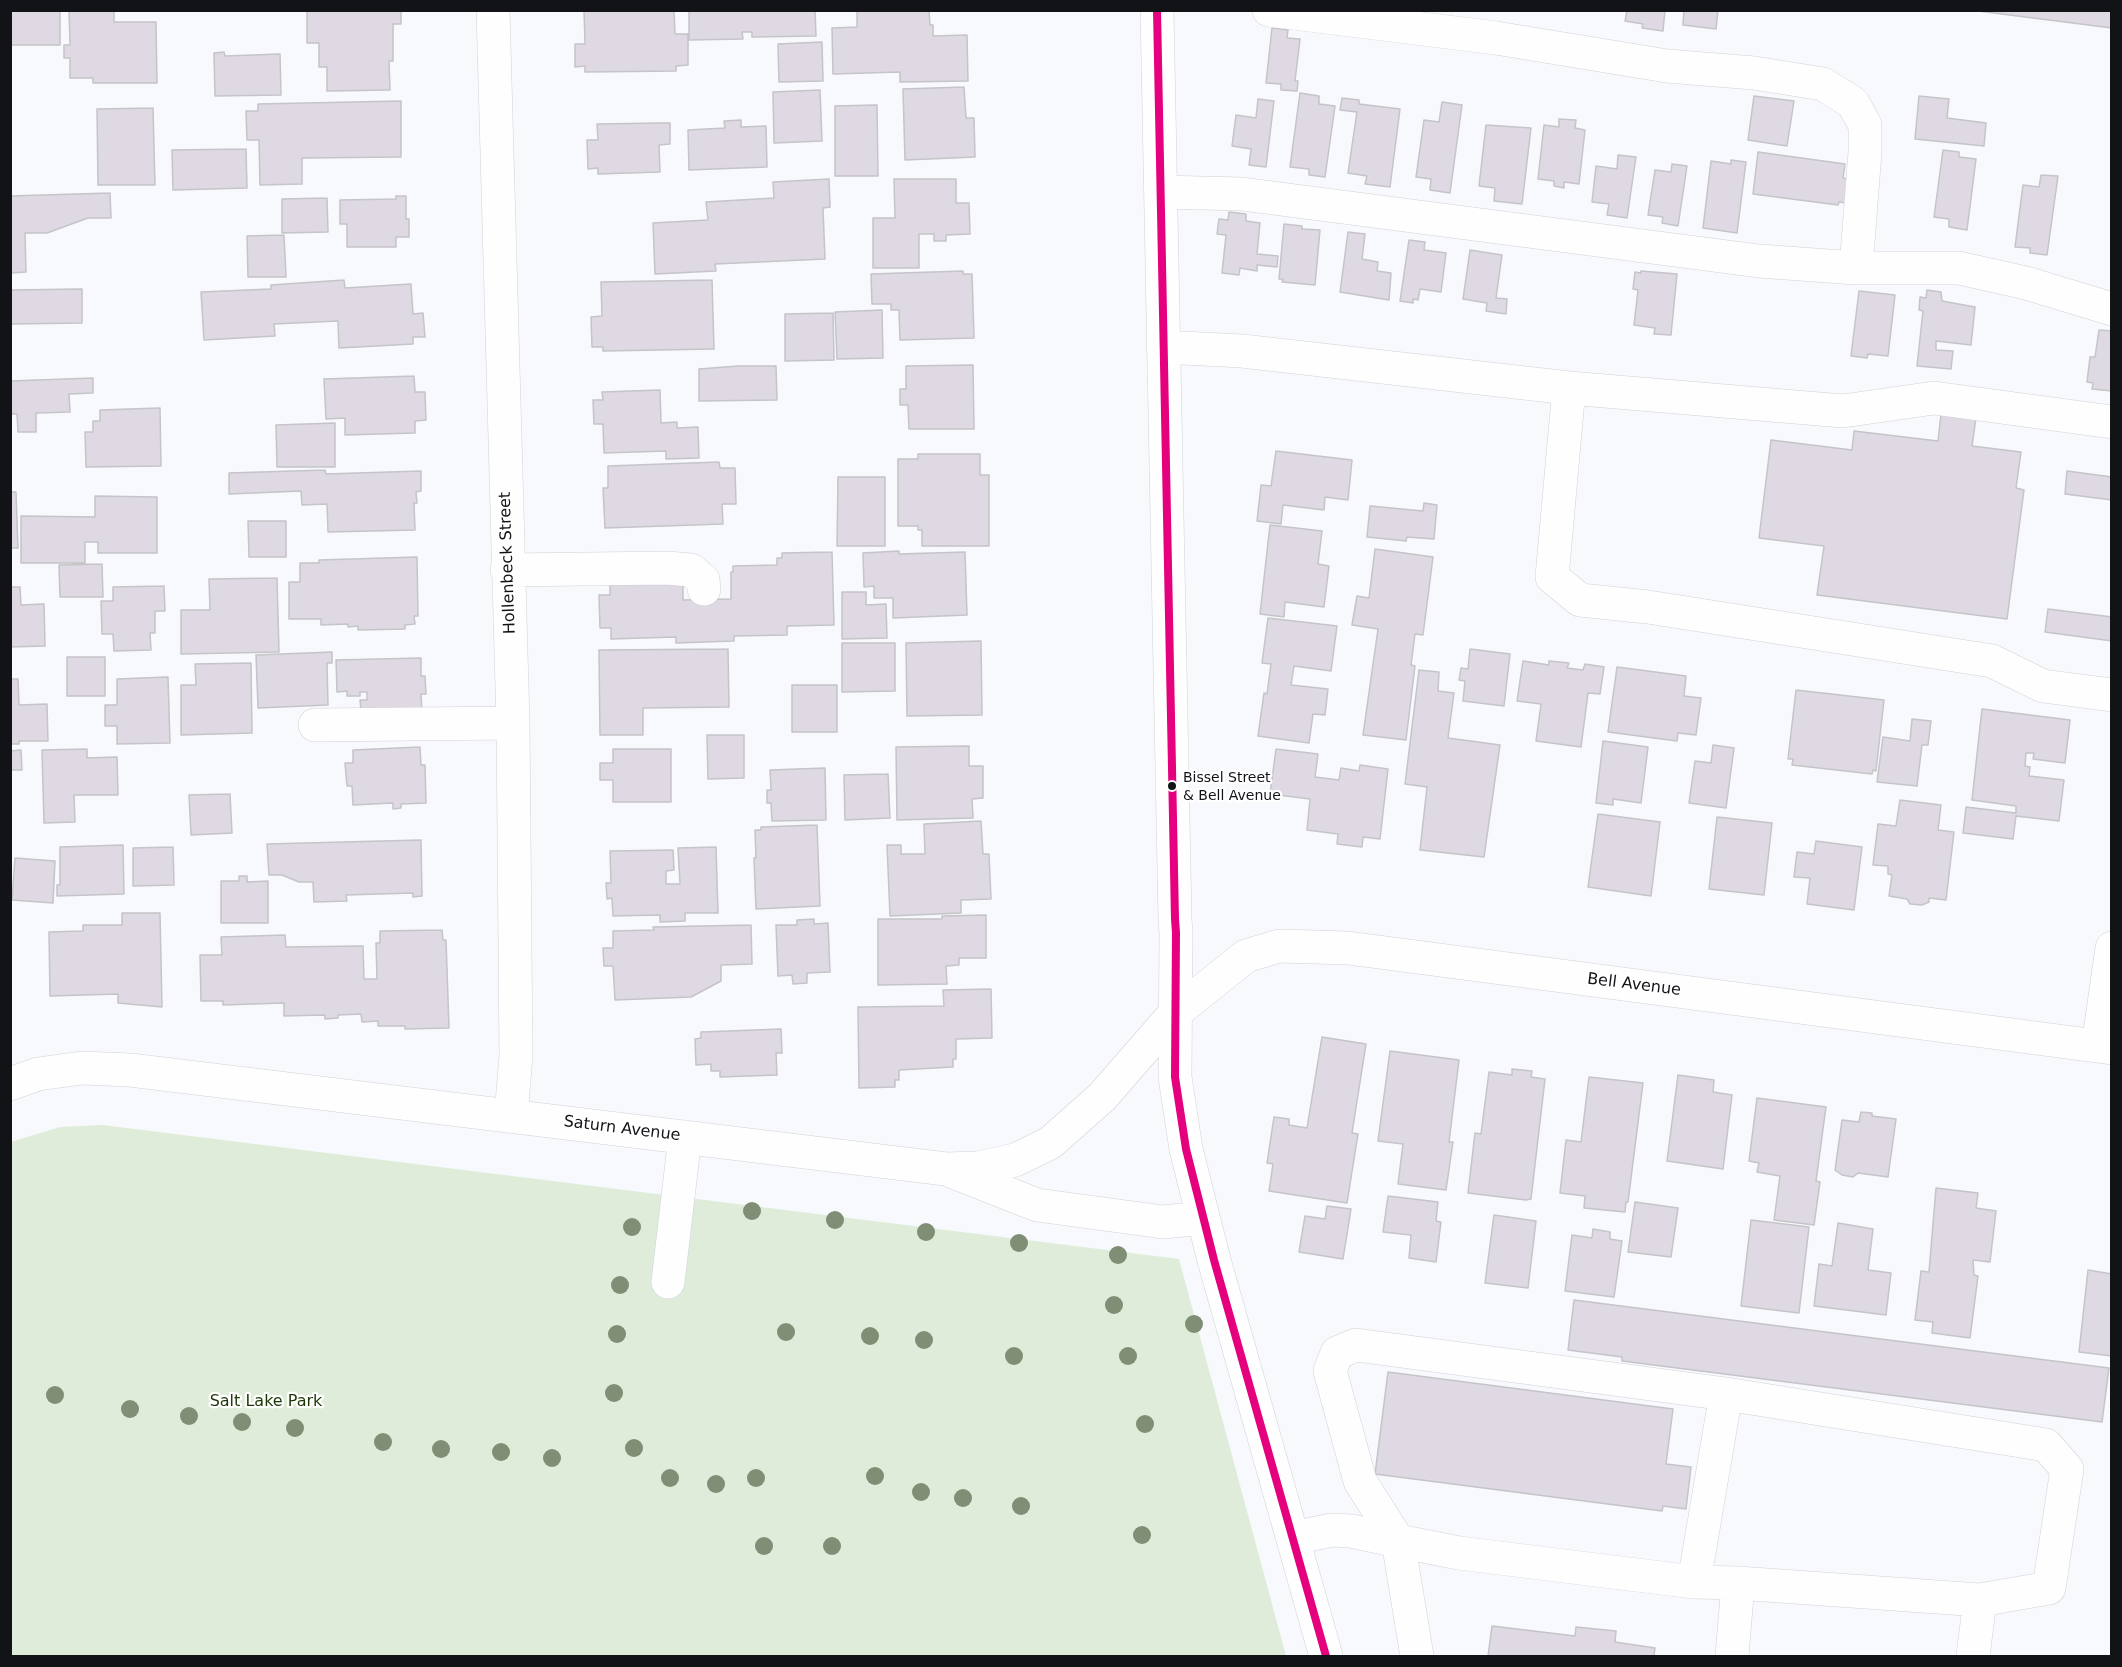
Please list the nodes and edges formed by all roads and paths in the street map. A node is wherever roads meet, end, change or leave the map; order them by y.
1 (493, 10) edge
2 (1157, 10) edge
3 (1269, 10) edge
4 (1161, 192) junction
5 (1856, 268) junction
6 (2112, 309) edge
7 (1163, 347) junction
8 (1569, 388) junction
9 (2112, 422) edge
10 (507, 570) junction
11 (704, 589) dead end
12 (2112, 695) edge
13 (513, 723) junction
14 (315, 725) dead end
15 (2112, 948) edge
16 (1176, 1011) junction
17 (2105, 1047) edge
18 (10, 1084) edge
19 (511, 1115) junction
20 (684, 1137) junction
21 (946, 1169) junction
22 (1203, 1218) junction
23 (668, 1282) dead end
24 (1726, 1394) junction
25 (1293, 1538) junction
26 (1398, 1541) junction
27 (1694, 1582) junction
28 (1738, 1583) junction
29 (1980, 1600) junction
30 (1326, 1656) edge
31 (1417, 1656) edge
32 (1732, 1656) edge
33 (1972, 1656) edge

1 - 10 street, Hollenbeck Street
2 - 4 street
3 - 5 street
4 - 5 street
4 - 7 street
5 - 6 street
7 - 8 street
7 - 16 street
8 - 9 street
8 - 12 street
10 - 11 street
10 - 13 street, Hollenbeck Street
13 - 14 street
13 - 19 street, Hollenbeck Street
15 - 17 street
16 - 17 street, Bell Avenue
16 - 21 street, Saturn Avenue
16 - 22 street
18 - 19 street, Saturn Avenue
19 - 20 street, Saturn Avenue
20 - 21 street, Saturn Avenue
20 - 23 street
21 - 22 street
22 - 25 street
24 - 26 street
24 - 27 street
24 - 29 street
25 - 26 street
25 - 30 street
26 - 27 street
26 - 31 street
27 - 28 street
28 - 29 street
28 - 32 street
29 - 33 street

